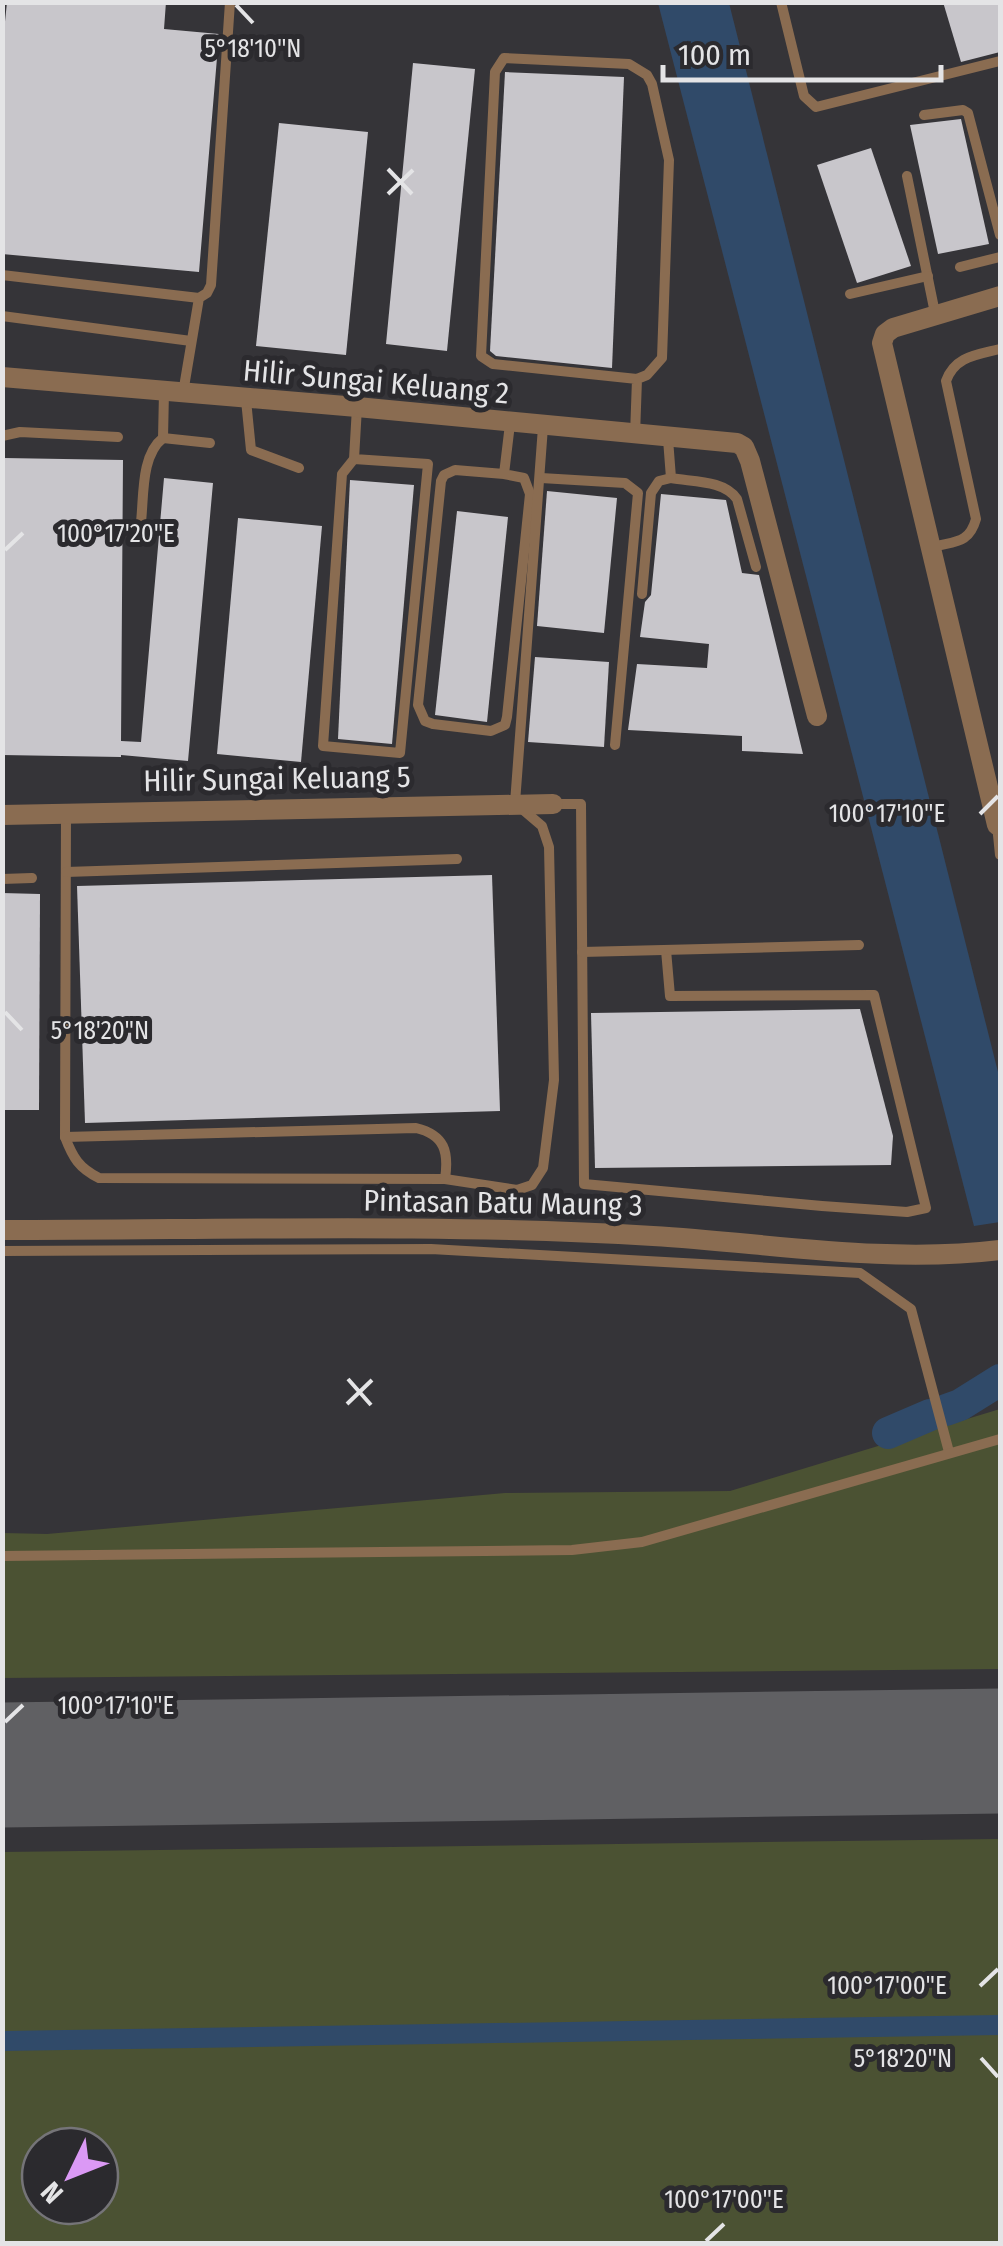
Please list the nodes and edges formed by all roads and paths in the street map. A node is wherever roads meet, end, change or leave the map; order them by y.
1 (230, 2) edge
2 (782, 2) edge
3 (1000, 61) edge
4 (924, 115) dead end
5 (907, 176) dead end
6 (1000, 235) edge
7 (1000, 257) edge
8 (960, 267) dead end
9 (2, 274) edge
10 (928, 276) junction
11 (850, 294) dead end
12 (1000, 296) edge
13 (200, 298) junction
14 (936, 314) junction
15 (2, 316) edge
16 (191, 341) junction
17 (1000, 349) edge
18 (2, 378) edge
19 (636, 378) junction
20 (173, 393) junction
21 (246, 400) junction
22 (357, 407) junction
23 (510, 424) junction
24 (543, 427) junction
25 (2, 436) edge
26 (635, 436) junction
27 (118, 437) dead end
28 (163, 438) junction
29 (668, 438) junction
30 (210, 443) dead end
31 (354, 459) junction
32 (298, 468) dead end
33 (504, 474) junction
34 (540, 478) junction
35 (671, 478) junction
36 (141, 522) dead end
37 (933, 547) junction
38 (756, 568) dead end
39 (642, 594) dead end
40 (817, 716) dead end
41 (615, 745) dead end
42 (514, 804) junction
43 (553, 804) joint
44 (66, 814) junction
45 (2, 815) edge
46 (999, 824) edge
47 (1000, 855) edge
48 (457, 860) dead end
49 (66, 872) junction
50 (32, 878) dead end
51 (2, 879) edge
52 (859, 945) dead end
53 (666, 950) junction
54 (582, 952) junction
55 (65, 1137) junction
56 (445, 1179) junction
57 (2, 1230) edge
58 (1000, 1250) edge
59 (2, 1251) edge
60 (1000, 1438) edge
61 (949, 1452) junction
62 (2, 1556) edge

1 - 13 lane
2 - 3 lane
4 - 6 lane
5 - 10 lane
7 - 8 lane
9 - 13 lane
10 - 11 lane
10 - 14 lane
12 - 14 street
13 - 16 lane
14 - 37 street
15 - 16 lane
16 - 20 lane
17 - 37 lane
18 - 20 street, Hilir Sungai Keluang 2
19 - 19 lane
19 - 26 lane
20 - 21 street, Hilir Sungai Keluang 2
20 - 28 lane
21 - 22 street, Hilir Sungai Keluang 2
21 - 32 lane
22 - 23 street, Hilir Sungai Keluang 2
22 - 31 lane
23 - 24 street, Hilir Sungai Keluang 2
23 - 33 lane
24 - 26 street, Hilir Sungai Keluang 2
24 - 34 lane
25 - 27 lane
26 - 29 street, Hilir Sungai Keluang 2
28 - 30 lane
28 - 36 lane
29 - 35 lane
29 - 40 street, Hilir Sungai Keluang 2
31 - 31 lane
33 - 33 lane
34 - 41 lane
34 - 42 lane
35 - 38 lane
35 - 39 lane
37 - 46 street
42 - 43 street, Hilir Sungai Keluang 5
42 - 44 street, Hilir Sungai Keluang 5
42 - 56 lane
43 - 54 lane
44 - 45 street, Hilir Sungai Keluang 5
44 - 49 lane
46 - 47 lane
48 - 49 lane
49 - 55 lane
50 - 51 lane
52 - 53 lane
53 - 54 lane
53 - 54 lane
55 - 56 lane
55 - 56 lane
57 - 58 street, Pintasan Batu Maung 3
59 - 61 lane
60 - 61 lane
61 - 62 lane

